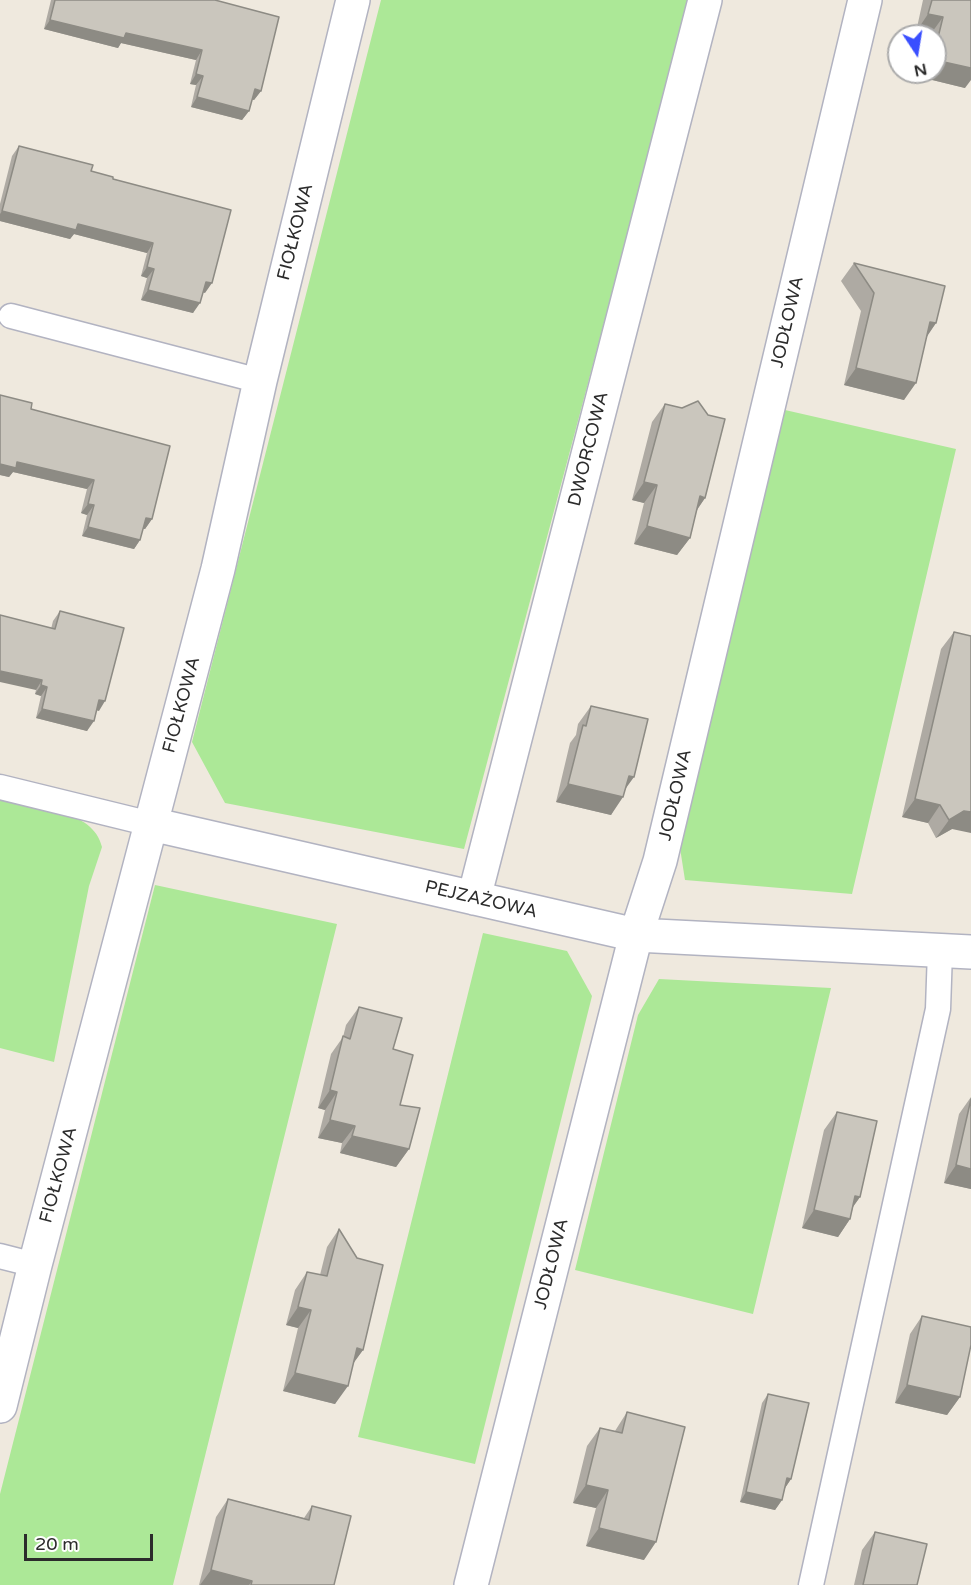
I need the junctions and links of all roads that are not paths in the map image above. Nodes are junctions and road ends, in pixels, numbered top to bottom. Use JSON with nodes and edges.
{"nodes":[{"id":1,"x":352,"y":0,"type":"edge"},
{"id":2,"x":705,"y":0,"type":"edge"},
{"id":3,"x":865,"y":0,"type":"edge"},
{"id":4,"x":11,"y":316,"type":"dead end"},
{"id":5,"x":260,"y":381,"type":"junction"},
{"id":6,"x":0,"y":787,"type":"edge"},
{"id":7,"x":151,"y":824,"type":"junction"},
{"id":8,"x":474,"y":898,"type":"junction"},
{"id":9,"x":636,"y":935,"type":"junction"},
{"id":10,"x":956,"y":952,"type":"edge"},
{"id":11,"x":0,"y":1257,"type":"edge"},
{"id":12,"x":35,"y":1265,"type":"junction"},
{"id":13,"x":0,"y":1406,"type":"edge"},
{"id":14,"x":471,"y":1585,"type":"edge"},
{"id":15,"x":811,"y":1585,"type":"edge"}],
"edges":[{"from":1,"to":5,"type":"street","name":"FIOŁKOWA"},
{"from":2,"to":8,"type":"street","name":"DWORCOWA"},
{"from":3,"to":9,"type":"street","name":"JODŁOWA"},
{"from":4,"to":5,"type":"lane"},
{"from":5,"to":7,"type":"street","name":"FIOŁKOWA"},
{"from":6,"to":7,"type":"lane","name":"PEJZAŻOWA"},
{"from":7,"to":8,"type":"street","name":"PEJZAŻOWA"},
{"from":7,"to":12,"type":"street","name":"FIOŁKOWA"},
{"from":8,"to":9,"type":"street","name":"PEJZAŻOWA"},
{"from":9,"to":10,"type":"street","name":"PEJZAŻOWA"},
{"from":9,"to":14,"type":"street","name":"JODŁOWA"},
{"from":10,"to":15,"type":"lane"},
{"from":11,"to":12,"type":"lane"},
{"from":12,"to":13,"type":"street","name":"FIOŁKOWA"}]}
